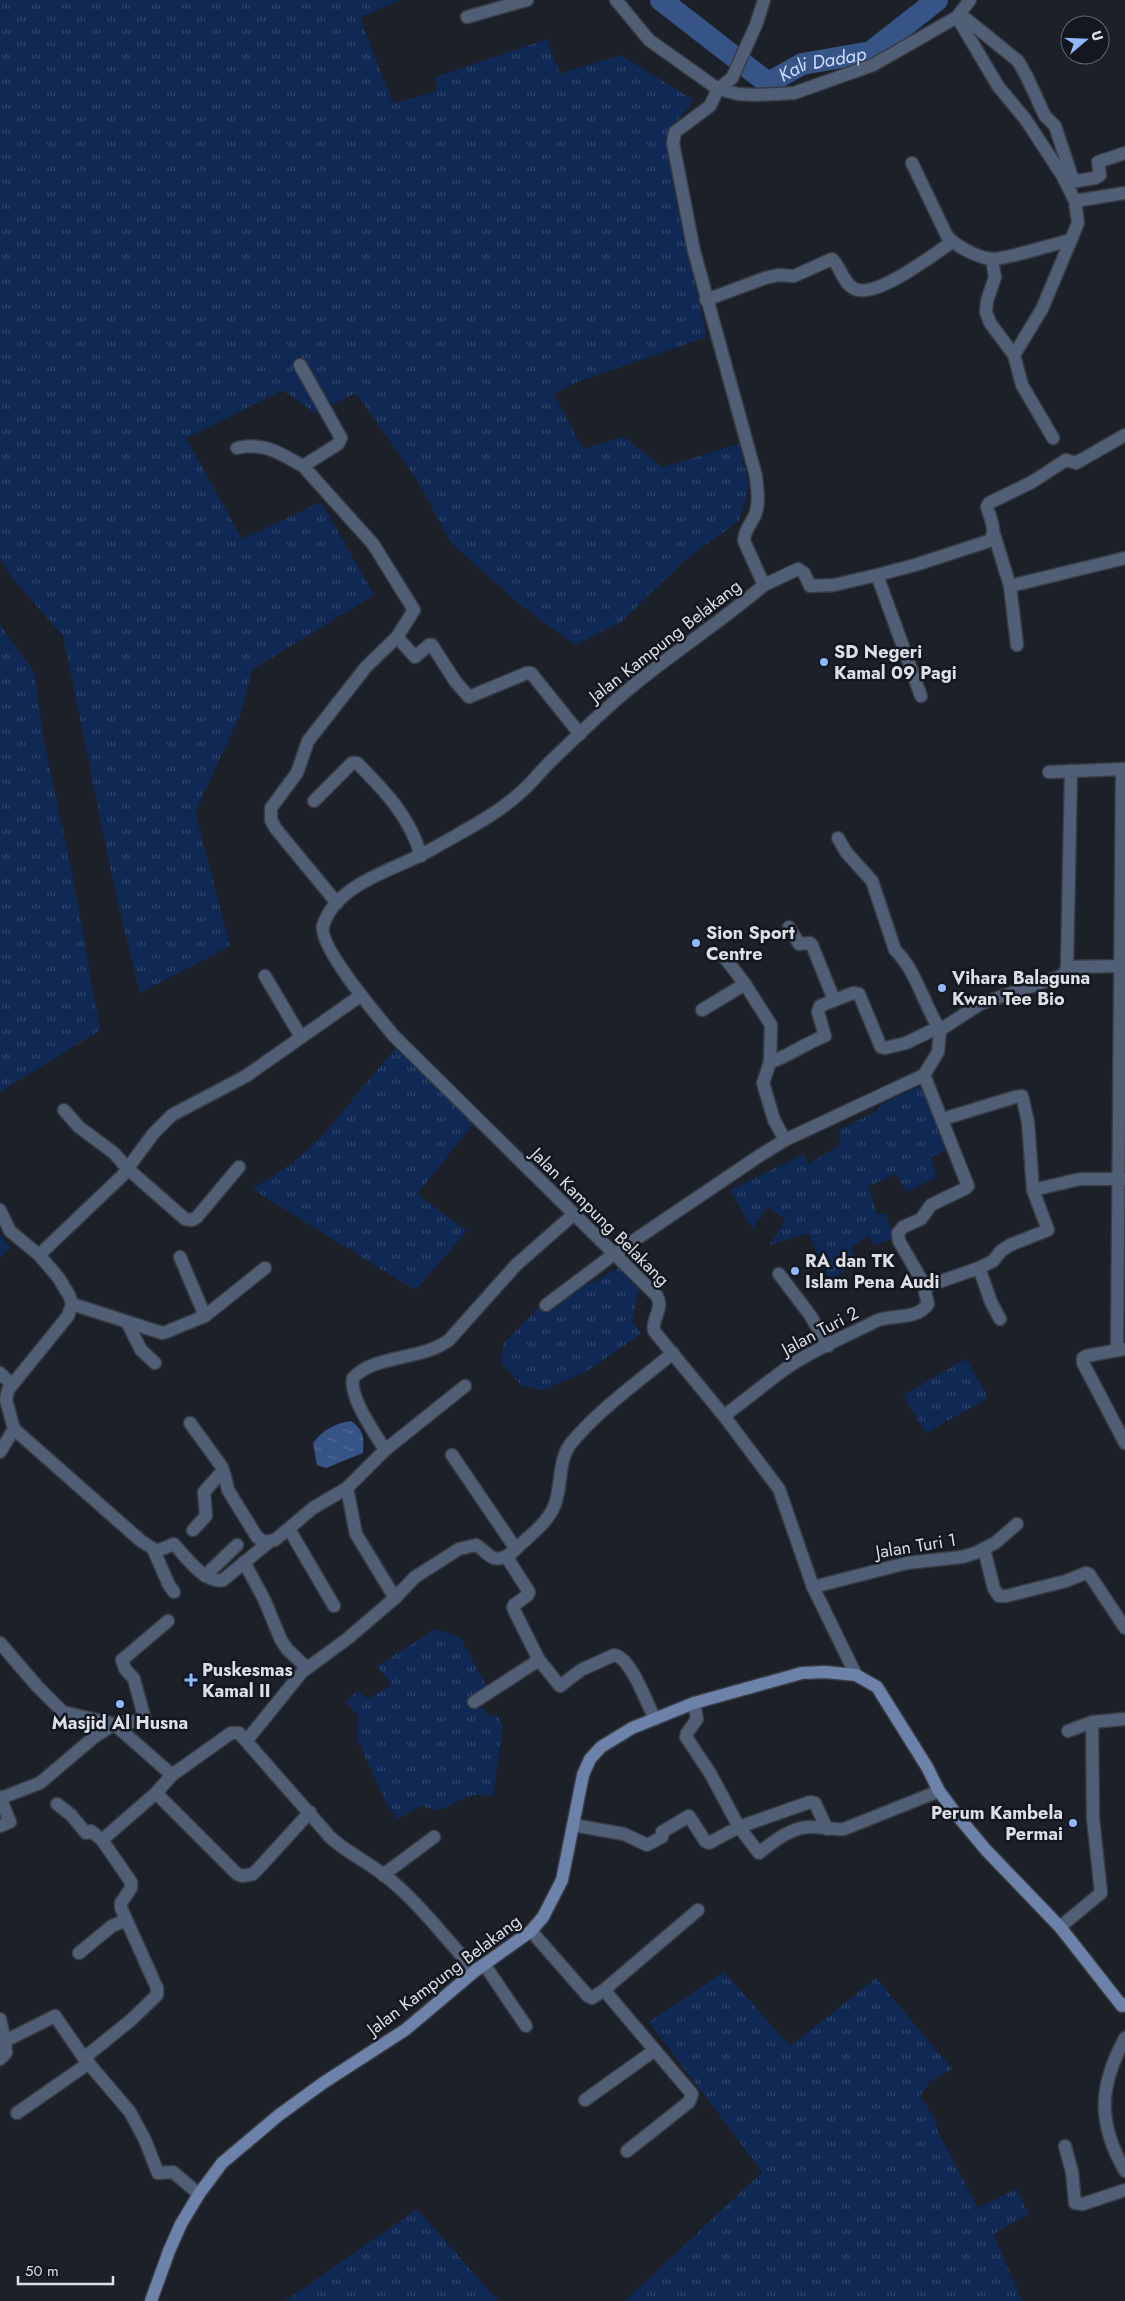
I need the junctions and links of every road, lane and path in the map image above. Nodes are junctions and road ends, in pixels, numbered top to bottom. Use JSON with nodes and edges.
{"nodes":[{"id":1,"x":528,"y":0,"type":"edge"},
{"id":2,"x":616,"y":0,"type":"edge"},
{"id":3,"x":764,"y":0,"type":"edge"},
{"id":4,"x":970,"y":0,"type":"edge"},
{"id":5,"x":958,"y":16,"type":"junction"},
{"id":6,"x":467,"y":17,"type":"dead end"},
{"id":7,"x":718,"y":88,"type":"junction"},
{"id":8,"x":1125,"y":153,"type":"edge"},
{"id":9,"x":912,"y":163,"type":"dead end"},
{"id":10,"x":1125,"y":193,"type":"edge"},
{"id":11,"x":1075,"y":201,"type":"junction"},
{"id":12,"x":1071,"y":240,"type":"junction"},
{"id":13,"x":952,"y":242,"type":"junction"},
{"id":14,"x":992,"y":259,"type":"junction"},
{"id":15,"x":706,"y":300,"type":"junction"},
{"id":16,"x":1014,"y":355,"type":"junction"},
{"id":17,"x":300,"y":365,"type":"dead end"},
{"id":18,"x":1125,"y":435,"type":"edge"},
{"id":19,"x":1053,"y":438,"type":"dead end"},
{"id":20,"x":237,"y":448,"type":"dead end"},
{"id":21,"x":303,"y":466,"type":"junction"},
{"id":22,"x":994,"y":534,"type":"junction"},
{"id":23,"x":1125,"y":558,"type":"edge"},
{"id":24,"x":877,"y":575,"type":"junction"},
{"id":25,"x":764,"y":586,"type":"junction"},
{"id":26,"x":1010,"y":586,"type":"junction"},
{"id":27,"x":398,"y":636,"type":"junction"},
{"id":28,"x":1017,"y":645,"type":"dead end"},
{"id":29,"x":921,"y":696,"type":"dead end"},
{"id":30,"x":580,"y":734,"type":"junction"},
{"id":31,"x":1124,"y":769,"type":"edge"},
{"id":32,"x":1071,"y":771,"type":"junction"},
{"id":33,"x":1050,"y":772,"type":"dead end"},
{"id":34,"x":314,"y":801,"type":"dead end"},
{"id":35,"x":1123,"y":829,"type":"edge"},
{"id":36,"x":838,"y":838,"type":"dead end"},
{"id":37,"x":421,"y":856,"type":"junction"},
{"id":38,"x":1123,"y":881,"type":"edge"},
{"id":39,"x":337,"y":903,"type":"junction"},
{"id":40,"x":788,"y":927,"type":"dead end"},
{"id":41,"x":725,"y":958,"type":"dead end"},
{"id":42,"x":1120,"y":966,"type":"junction"},
{"id":43,"x":1068,"y":967,"type":"junction"},
{"id":44,"x":264,"y":976,"type":"dead end"},
{"id":45,"x":745,"y":984,"type":"junction"},
{"id":46,"x":360,"y":996,"type":"junction"},
{"id":47,"x":834,"y":1000,"type":"junction"},
{"id":48,"x":702,"y":1010,"type":"dead end"},
{"id":49,"x":1122,"y":1013,"type":"edge"},
{"id":50,"x":939,"y":1029,"type":"junction"},
{"id":51,"x":301,"y":1037,"type":"junction"},
{"id":52,"x":770,"y":1062,"type":"junction"},
{"id":53,"x":924,"y":1075,"type":"junction"},
{"id":54,"x":64,"y":1110,"type":"dead end"},
{"id":55,"x":943,"y":1119,"type":"junction"},
{"id":56,"x":785,"y":1140,"type":"junction"},
{"id":57,"x":239,"y":1167,"type":"dead end"},
{"id":58,"x":128,"y":1169,"type":"junction"},
{"id":59,"x":1122,"y":1179,"type":"edge"},
{"id":60,"x":1034,"y":1190,"type":"junction"},
{"id":61,"x":0,"y":1210,"type":"edge"},
{"id":62,"x":574,"y":1214,"type":"junction"},
{"id":63,"x":614,"y":1254,"type":"junction"},
{"id":64,"x":39,"y":1255,"type":"junction"},
{"id":65,"x":180,"y":1257,"type":"dead end"},
{"id":66,"x":265,"y":1268,"type":"dead end"},
{"id":67,"x":979,"y":1268,"type":"junction"},
{"id":68,"x":779,"y":1274,"type":"dead end"},
{"id":69,"x":926,"y":1288,"type":"junction"},
{"id":70,"x":72,"y":1304,"type":"junction"},
{"id":71,"x":546,"y":1305,"type":"dead end"},
{"id":72,"x":205,"y":1316,"type":"junction"},
{"id":73,"x":1000,"y":1319,"type":"dead end"},
{"id":74,"x":128,"y":1324,"type":"junction"},
{"id":75,"x":828,"y":1346,"type":"junction"},
{"id":76,"x":1121,"y":1349,"type":"edge"},
{"id":77,"x":673,"y":1353,"type":"junction"},
{"id":78,"x":155,"y":1362,"type":"dead end"},
{"id":79,"x":0,"y":1373,"type":"edge"},
{"id":80,"x":12,"y":1385,"type":"junction"},
{"id":81,"x":465,"y":1386,"type":"dead end"},
{"id":82,"x":724,"y":1416,"type":"junction"},
{"id":83,"x":190,"y":1423,"type":"dead end"},
{"id":84,"x":14,"y":1429,"type":"junction"},
{"id":85,"x":1125,"y":1443,"type":"edge"},
{"id":86,"x":385,"y":1450,"type":"junction"},
{"id":87,"x":0,"y":1452,"type":"edge"},
{"id":88,"x":452,"y":1455,"type":"dead end"},
{"id":89,"x":224,"y":1474,"type":"junction"},
{"id":90,"x":348,"y":1488,"type":"junction"},
{"id":91,"x":1017,"y":1524,"type":"dead end"},
{"id":92,"x":289,"y":1529,"type":"junction"},
{"id":93,"x":193,"y":1530,"type":"dead end"},
{"id":94,"x":269,"y":1542,"type":"junction"},
{"id":95,"x":237,"y":1544,"type":"dead end"},
{"id":96,"x":984,"y":1549,"type":"junction"},
{"id":97,"x":154,"y":1551,"type":"junction"},
{"id":98,"x":511,"y":1553,"type":"junction"},
{"id":99,"x":244,"y":1562,"type":"junction"},
{"id":100,"x":205,"y":1576,"type":"junction"},
{"id":101,"x":813,"y":1587,"type":"junction"},
{"id":102,"x":174,"y":1592,"type":"dead end"},
{"id":103,"x":395,"y":1598,"type":"junction"},
{"id":104,"x":334,"y":1606,"type":"dead end"},
{"id":105,"x":168,"y":1621,"type":"dead end"},
{"id":106,"x":1125,"y":1628,"type":"edge"},
{"id":107,"x":0,"y":1643,"type":"edge"},
{"id":108,"x":539,"y":1660,"type":"junction"},
{"id":109,"x":306,"y":1668,"type":"junction"},
{"id":110,"x":856,"y":1675,"type":"junction"},
{"id":111,"x":474,"y":1702,"type":"dead end"},
{"id":112,"x":694,"y":1704,"type":"junction"},
{"id":113,"x":655,"y":1719,"type":"junction"},
{"id":114,"x":1125,"y":1719,"type":"edge"},
{"id":115,"x":1092,"y":1722,"type":"junction"},
{"id":116,"x":114,"y":1724,"type":"junction"},
{"id":117,"x":1068,"y":1731,"type":"dead end"},
{"id":118,"x":247,"y":1740,"type":"junction"},
{"id":119,"x":172,"y":1774,"type":"junction"},
{"id":120,"x":939,"y":1791,"type":"junction"},
{"id":121,"x":156,"y":1793,"type":"junction"},
{"id":122,"x":0,"y":1797,"type":"edge"},
{"id":123,"x":57,"y":1804,"type":"dead end"},
{"id":124,"x":310,"y":1812,"type":"junction"},
{"id":125,"x":573,"y":1825,"type":"junction"},
{"id":126,"x":0,"y":1826,"type":"edge"},
{"id":127,"x":739,"y":1827,"type":"junction"},
{"id":128,"x":827,"y":1829,"type":"junction"},
{"id":129,"x":434,"y":1837,"type":"dead end"},
{"id":130,"x":102,"y":1840,"type":"junction"},
{"id":131,"x":383,"y":1875,"type":"junction"},
{"id":132,"x":698,"y":1910,"type":"dead end"},
{"id":133,"x":126,"y":1920,"type":"junction"},
{"id":134,"x":1060,"y":1927,"type":"junction"},
{"id":135,"x":531,"y":1931,"type":"junction"},
{"id":136,"x":79,"y":1954,"type":"dead end"},
{"id":137,"x":479,"y":1967,"type":"junction"},
{"id":138,"x":604,"y":1990,"type":"junction"},
{"id":139,"x":1124,"y":2009,"type":"edge"},
{"id":140,"x":0,"y":2019,"type":"edge"},
{"id":141,"x":526,"y":2026,"type":"dead end"},
{"id":142,"x":1125,"y":2038,"type":"edge"},
{"id":143,"x":5,"y":2041,"type":"junction"},
{"id":144,"x":655,"y":2050,"type":"junction"},
{"id":145,"x":1121,"y":2054,"type":"edge"},
{"id":146,"x":0,"y":2059,"type":"edge"},
{"id":147,"x":86,"y":2060,"type":"junction"},
{"id":148,"x":585,"y":2100,"type":"dead end"},
{"id":149,"x":17,"y":2113,"type":"dead end"},
{"id":150,"x":1065,"y":2146,"type":"dead end"},
{"id":151,"x":627,"y":2151,"type":"dead end"},
{"id":152,"x":1125,"y":2170,"type":"edge"},
{"id":153,"x":1125,"y":2190,"type":"edge"},
{"id":154,"x":199,"y":2194,"type":"junction"},
{"id":155,"x":157,"y":2287,"type":"junction"},
{"id":156,"x":151,"y":2301,"type":"edge"},
{"id":157,"x":157,"y":2301,"type":"edge"}],
"edges":[{"from":1,"to":6,"type":"street"},
{"from":2,"to":7,"type":"street"},
{"from":3,"to":7,"type":"street","name":"Jalan Kampung Belakang"},
{"from":4,"to":5,"type":"street"},
{"from":5,"to":7,"type":"street"},
{"from":5,"to":8,"type":"street"},
{"from":5,"to":11,"type":"street"},
{"from":7,"to":15,"type":"street","name":"Jalan Kampung Belakang"},
{"from":9,"to":13,"type":"street"},
{"from":10,"to":11,"type":"street"},
{"from":11,"to":12,"type":"street"},
{"from":12,"to":14,"type":"street"},
{"from":12,"to":16,"type":"street"},
{"from":13,"to":14,"type":"street"},
{"from":13,"to":15,"type":"street"},
{"from":14,"to":16,"type":"street"},
{"from":15,"to":25,"type":"street","name":"Jalan Kampung Belakang"},
{"from":16,"to":19,"type":"street"},
{"from":17,"to":21,"type":"street"},
{"from":18,"to":22,"type":"street"},
{"from":20,"to":21,"type":"street"},
{"from":21,"to":27,"type":"street"},
{"from":22,"to":24,"type":"street"},
{"from":22,"to":26,"type":"street"},
{"from":23,"to":26,"type":"street"},
{"from":24,"to":25,"type":"street"},
{"from":24,"to":29,"type":"street"},
{"from":25,"to":30,"type":"street","name":"Jalan Kampung Belakang"},
{"from":26,"to":28,"type":"street"},
{"from":27,"to":30,"type":"street"},
{"from":27,"to":39,"type":"street"},
{"from":30,"to":37,"type":"street","name":"Jalan Kampung Belakang"},
{"from":31,"to":32,"type":"street"},
{"from":31,"to":35,"type":"street"},
{"from":32,"to":33,"type":"street"},
{"from":32,"to":43,"type":"street"},
{"from":34,"to":37,"type":"street"},
{"from":35,"to":38,"type":"street"},
{"from":36,"to":50,"type":"street"},
{"from":37,"to":39,"type":"street","name":"Jalan Kampung Belakang"},
{"from":38,"to":42,"type":"street"},
{"from":39,"to":46,"type":"street","name":"Jalan Kampung Belakang"},
{"from":40,"to":47,"type":"street"},
{"from":41,"to":45,"type":"street"},
{"from":42,"to":43,"type":"street"},
{"from":42,"to":49,"type":"street"},
{"from":43,"to":50,"type":"street"},
{"from":44,"to":51,"type":"street"},
{"from":45,"to":48,"type":"street"},
{"from":45,"to":52,"type":"street"},
{"from":46,"to":51,"type":"street"},
{"from":46,"to":62,"type":"street","name":"Jalan Kampung Belakang"},
{"from":47,"to":50,"type":"street"},
{"from":47,"to":52,"type":"street"},
{"from":49,"to":59,"type":"street"},
{"from":50,"to":53,"type":"street"},
{"from":51,"to":58,"type":"street"},
{"from":52,"to":56,"type":"street"},
{"from":53,"to":55,"type":"street"},
{"from":53,"to":56,"type":"street"},
{"from":54,"to":58,"type":"street"},
{"from":55,"to":60,"type":"street"},
{"from":55,"to":69,"type":"street"},
{"from":56,"to":63,"type":"street"},
{"from":57,"to":58,"type":"street"},
{"from":58,"to":64,"type":"street"},
{"from":59,"to":60,"type":"street"},
{"from":59,"to":76,"type":"street"},
{"from":60,"to":67,"type":"street"},
{"from":61,"to":64,"type":"street"},
{"from":62,"to":63,"type":"street","name":"Jalan Kampung Belakang"},
{"from":62,"to":86,"type":"street"},
{"from":63,"to":71,"type":"street"},
{"from":63,"to":77,"type":"street","name":"Jalan Kampung Belakang"},
{"from":64,"to":70,"type":"street"},
{"from":65,"to":72,"type":"street"},
{"from":66,"to":72,"type":"street"},
{"from":67,"to":69,"type":"street"},
{"from":67,"to":73,"type":"street"},
{"from":68,"to":75,"type":"street"},
{"from":69,"to":75,"type":"street","name":"Jalan Turi 2"},
{"from":70,"to":74,"type":"street"},
{"from":70,"to":80,"type":"street"},
{"from":72,"to":74,"type":"street"},
{"from":74,"to":78,"type":"street"},
{"from":75,"to":82,"type":"street","name":"Jalan Turi 2"},
{"from":76,"to":85,"type":"street"},
{"from":77,"to":82,"type":"street","name":"Jalan Kampung Belakang"},
{"from":77,"to":98,"type":"street"},
{"from":79,"to":80,"type":"street"},
{"from":80,"to":84,"type":"street"},
{"from":81,"to":86,"type":"street"},
{"from":82,"to":101,"type":"street","name":"Jalan Kampung Belakang"},
{"from":83,"to":89,"type":"street"},
{"from":84,"to":87,"type":"street"},
{"from":84,"to":97,"type":"street"},
{"from":86,"to":90,"type":"street"},
{"from":88,"to":98,"type":"street"},
{"from":89,"to":93,"type":"street"},
{"from":89,"to":94,"type":"street"},
{"from":90,"to":92,"type":"street"},
{"from":90,"to":103,"type":"street"},
{"from":91,"to":96,"type":"street","name":"Jalan Turi 1"},
{"from":92,"to":94,"type":"street"},
{"from":92,"to":104,"type":"street"},
{"from":94,"to":99,"type":"street"},
{"from":95,"to":100,"type":"street"},
{"from":96,"to":101,"type":"street","name":"Jalan Turi 1"},
{"from":96,"to":106,"type":"street"},
{"from":97,"to":100,"type":"street"},
{"from":97,"to":102,"type":"street"},
{"from":98,"to":103,"type":"street"},
{"from":98,"to":108,"type":"street"},
{"from":99,"to":100,"type":"street"},
{"from":99,"to":109,"type":"street"},
{"from":101,"to":110,"type":"street","name":"Jalan Kampung Belakang"},
{"from":103,"to":109,"type":"street"},
{"from":105,"to":116,"type":"street"},
{"from":107,"to":116,"type":"street"},
{"from":108,"to":111,"type":"street"},
{"from":108,"to":113,"type":"street"},
{"from":109,"to":118,"type":"street"},
{"from":110,"to":112,"type":"street","name":"Jalan Kampung Belakang"},
{"from":110,"to":120,"type":"street","name":"Jalan Kampung Belakang"},
{"from":112,"to":113,"type":"street","name":"Jalan Kampung Belakang"},
{"from":112,"to":127,"type":"street"},
{"from":113,"to":125,"type":"street","name":"Jalan Kampung Belakang"},
{"from":114,"to":115,"type":"street"},
{"from":115,"to":117,"type":"street"},
{"from":115,"to":134,"type":"street"},
{"from":116,"to":119,"type":"street"},
{"from":116,"to":122,"type":"street"},
{"from":118,"to":119,"type":"street"},
{"from":118,"to":124,"type":"street"},
{"from":119,"to":121,"type":"street"},
{"from":120,"to":128,"type":"street"},
{"from":120,"to":134,"type":"street","name":"Jalan Kampung Belakang"},
{"from":121,"to":124,"type":"street"},
{"from":121,"to":130,"type":"street"},
{"from":122,"to":126,"type":"street"},
{"from":123,"to":130,"type":"street"},
{"from":124,"to":131,"type":"street"},
{"from":125,"to":127,"type":"street"},
{"from":125,"to":135,"type":"street","name":"Jalan Kampung Belakang"},
{"from":127,"to":128,"type":"street"},
{"from":127,"to":128,"type":"street"},
{"from":129,"to":131,"type":"street"},
{"from":130,"to":133,"type":"street"},
{"from":131,"to":137,"type":"street"},
{"from":132,"to":138,"type":"street"},
{"from":133,"to":136,"type":"street"},
{"from":133,"to":147,"type":"street"},
{"from":134,"to":139,"type":"street","name":"Jalan Kampung Belakang"},
{"from":135,"to":137,"type":"street","name":"Jalan Kampung Belakang"},
{"from":135,"to":138,"type":"street"},
{"from":137,"to":141,"type":"street"},
{"from":137,"to":154,"type":"street","name":"Jalan Kampung Belakang"},
{"from":138,"to":144,"type":"street"},
{"from":140,"to":143,"type":"street"},
{"from":142,"to":145,"type":"street"},
{"from":143,"to":146,"type":"street"},
{"from":143,"to":147,"type":"street"},
{"from":144,"to":148,"type":"street"},
{"from":144,"to":151,"type":"street"},
{"from":145,"to":152,"type":"street"},
{"from":147,"to":149,"type":"street"},
{"from":147,"to":154,"type":"street"},
{"from":150,"to":153,"type":"street"},
{"from":154,"to":155,"type":"street","name":"Jalan Kampung Belakang"},
{"from":155,"to":156,"type":"street","name":"Jalan Kampung Belakang"},
{"from":155,"to":157,"type":"street"}]}
